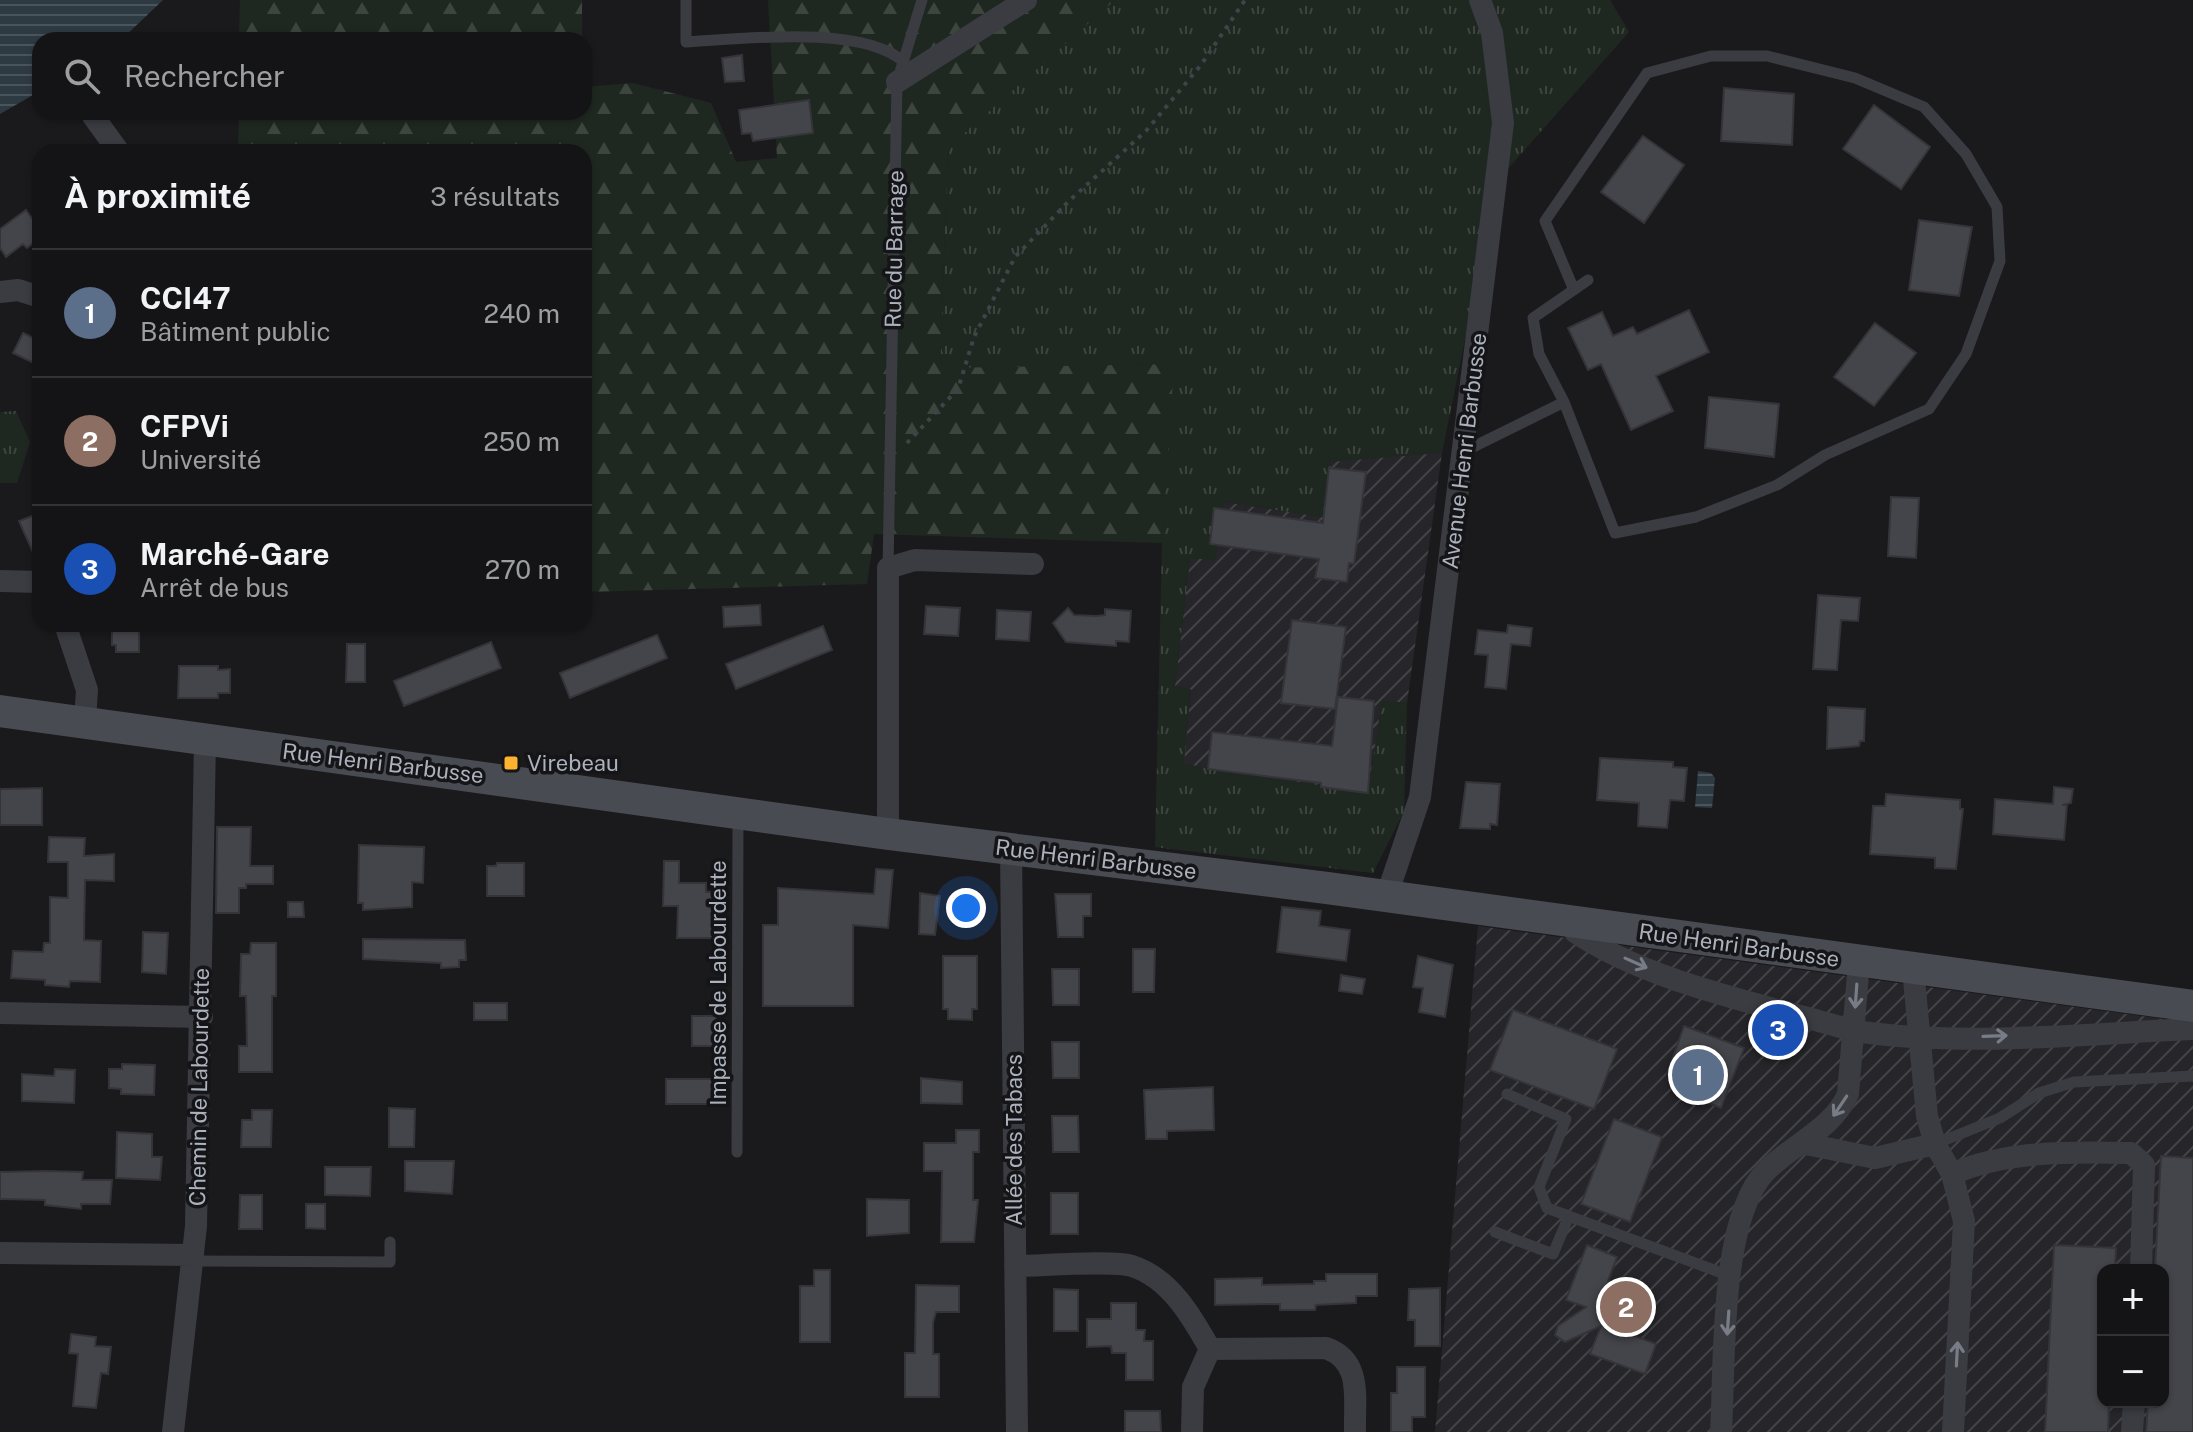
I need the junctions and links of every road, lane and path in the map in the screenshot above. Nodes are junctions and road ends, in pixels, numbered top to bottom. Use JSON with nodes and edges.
{"nodes":[{"id":1,"x":686,"y":0,"type":"edge"},
{"id":2,"x":922,"y":0,"type":"edge"},
{"id":3,"x":1026,"y":0,"type":"edge"},
{"id":4,"x":1245,"y":0,"type":"edge"},
{"id":5,"x":1480,"y":0,"type":"edge"},
{"id":6,"x":900,"y":72,"type":"junction"},
{"id":7,"x":96,"y":120,"type":"edge"},
{"id":8,"x":114,"y":144,"type":"edge"},
{"id":9,"x":1588,"y":280,"type":"dead end"},
{"id":10,"x":1574,"y":290,"type":"junction"},
{"id":11,"x":0,"y":292,"type":"edge"},
{"id":12,"x":32,"y":294,"type":"edge"},
{"id":13,"x":1564,"y":402,"type":"junction"},
{"id":14,"x":890,"y":448,"type":"junction"},
{"id":15,"x":1465,"y":451,"type":"junction"},
{"id":16,"x":1033,"y":564,"type":"dead end"},
{"id":17,"x":888,"y":568,"type":"junction"},
{"id":18,"x":0,"y":581,"type":"edge"},
{"id":19,"x":32,"y":582,"type":"edge"},
{"id":20,"x":68,"y":632,"type":"edge"},
{"id":21,"x":0,"y":711,"type":"edge"},
{"id":22,"x":85,"y":721,"type":"junction"},
{"id":23,"x":205,"y":741,"type":"junction"},
{"id":24,"x":738,"y":813,"type":"junction"},
{"id":25,"x":888,"y":834,"type":"junction"},
{"id":26,"x":1011,"y":848,"type":"junction"},
{"id":27,"x":1386,"y":898,"type":"junction"},
{"id":28,"x":1575,"y":923,"type":"junction"},
{"id":29,"x":1859,"y":962,"type":"junction"},
{"id":30,"x":1913,"y":969,"type":"junction"},
{"id":31,"x":2193,"y":1006,"type":"edge"},
{"id":32,"x":0,"y":1013,"type":"edge"},
{"id":33,"x":202,"y":1017,"type":"junction"},
{"id":34,"x":2193,"y":1029,"type":"edge"},
{"id":35,"x":1854,"y":1031,"type":"junction"},
{"id":36,"x":1917,"y":1037,"type":"junction"},
{"id":37,"x":2193,"y":1076,"type":"edge"},
{"id":38,"x":1507,"y":1094,"type":"dead end"},
{"id":39,"x":1801,"y":1143,"type":"junction"},
{"id":40,"x":1935,"y":1144,"type":"junction"},
{"id":41,"x":737,"y":1152,"type":"dead end"},
{"id":42,"x":1952,"y":1174,"type":"junction"},
{"id":43,"x":1569,"y":1216,"type":"junction"},
{"id":44,"x":1495,"y":1232,"type":"dead end"},
{"id":45,"x":390,"y":1242,"type":"dead end"},
{"id":46,"x":0,"y":1253,"type":"edge"},
{"id":47,"x":193,"y":1258,"type":"junction"},
{"id":48,"x":2141,"y":1264,"type":"edge"},
{"id":49,"x":1015,"y":1266,"type":"junction"},
{"id":50,"x":1731,"y":1277,"type":"junction"},
{"id":51,"x":1210,"y":1349,"type":"junction"},
{"id":52,"x":2134,"y":1408,"type":"edge"},
{"id":53,"x":173,"y":1432,"type":"edge"},
{"id":54,"x":1017,"y":1432,"type":"edge"},
{"id":55,"x":1192,"y":1432,"type":"edge"},
{"id":56,"x":1355,"y":1432,"type":"edge"},
{"id":57,"x":1721,"y":1432,"type":"edge"},
{"id":58,"x":1953,"y":1432,"type":"edge"},
{"id":59,"x":2132,"y":1432,"type":"edge"}],
"edges":[{"from":1,"to":6,"type":"lane"},
{"from":2,"to":6,"type":"lane","name":"Rue du Barrage"},
{"from":3,"to":6,"type":"street"},
{"from":4,"to":14,"type":"path"},
{"from":5,"to":15,"type":"street","name":"Avenue Henri Barbusse"},
{"from":6,"to":14,"type":"lane","name":"Rue du Barrage"},
{"from":7,"to":8,"type":"street"},
{"from":9,"to":10,"type":"lane"},
{"from":10,"to":13,"type":"lane"},
{"from":10,"to":13,"type":"lane"},
{"from":11,"to":12,"type":"street"},
{"from":13,"to":15,"type":"lane"},
{"from":14,"to":17,"type":"lane","name":"Rue du Barrage"},
{"from":15,"to":27,"type":"street","name":"Avenue Henri Barbusse"},
{"from":16,"to":17,"type":"street"},
{"from":17,"to":25,"type":"street","name":"Rue du Barrage"},
{"from":18,"to":19,"type":"street"},
{"from":20,"to":22,"type":"street"},
{"from":21,"to":22,"type":"main road","name":"Rue Henri Barbusse"},
{"from":22,"to":23,"type":"main road","name":"Rue Henri Barbusse"},
{"from":23,"to":24,"type":"main road","name":"Rue Henri Barbusse"},
{"from":23,"to":33,"type":"street","name":"Chemin de Labourdette"},
{"from":24,"to":25,"type":"main road","name":"Rue Henri Barbusse"},
{"from":24,"to":41,"type":"lane","name":"Impasse de Labourdette"},
{"from":25,"to":26,"type":"main road","name":"Rue Henri Barbusse"},
{"from":26,"to":27,"type":"main road","name":"Rue Henri Barbusse"},
{"from":26,"to":49,"type":"street","name":"Allée des Tabacs"},
{"from":27,"to":28,"type":"main road","name":"Rue Henri Barbusse"},
{"from":28,"to":29,"type":"main road","name":"Rue Henri Barbusse"},
{"from":28,"to":35,"type":"street","one_way":true},
{"from":29,"to":30,"type":"main road","name":"Rue Henri Barbusse"},
{"from":29,"to":35,"type":"street","one_way":true},
{"from":30,"to":31,"type":"main road","name":"Rue Henri Barbusse"},
{"from":30,"to":36,"type":"street"},
{"from":32,"to":33,"type":"street"},
{"from":33,"to":47,"type":"street","name":"Chemin de Labourdette"},
{"from":36,"to":34,"type":"street","one_way":true},
{"from":35,"to":36,"type":"street"},
{"from":35,"to":39,"type":"street","one_way":true},
{"from":36,"to":40,"type":"street"},
{"from":37,"to":40,"type":"lane"},
{"from":38,"to":43,"type":"lane"},
{"from":39,"to":40,"type":"street"},
{"from":39,"to":50,"type":"street"},
{"from":40,"to":42,"type":"street"},
{"from":42,"to":48,"type":"street"},
{"from":58,"to":42,"type":"street","one_way":true},
{"from":43,"to":44,"type":"lane"},
{"from":43,"to":50,"type":"lane"},
{"from":45,"to":47,"type":"lane"},
{"from":46,"to":47,"type":"street"},
{"from":47,"to":53,"type":"street","name":"Chemin de Labourdette"},
{"from":49,"to":51,"type":"street"},
{"from":49,"to":54,"type":"street","name":"Allée des Tabacs"},
{"from":50,"to":57,"type":"street","one_way":true},
{"from":51,"to":55,"type":"street"},
{"from":51,"to":56,"type":"street"},
{"from":52,"to":59,"type":"street"}]}
